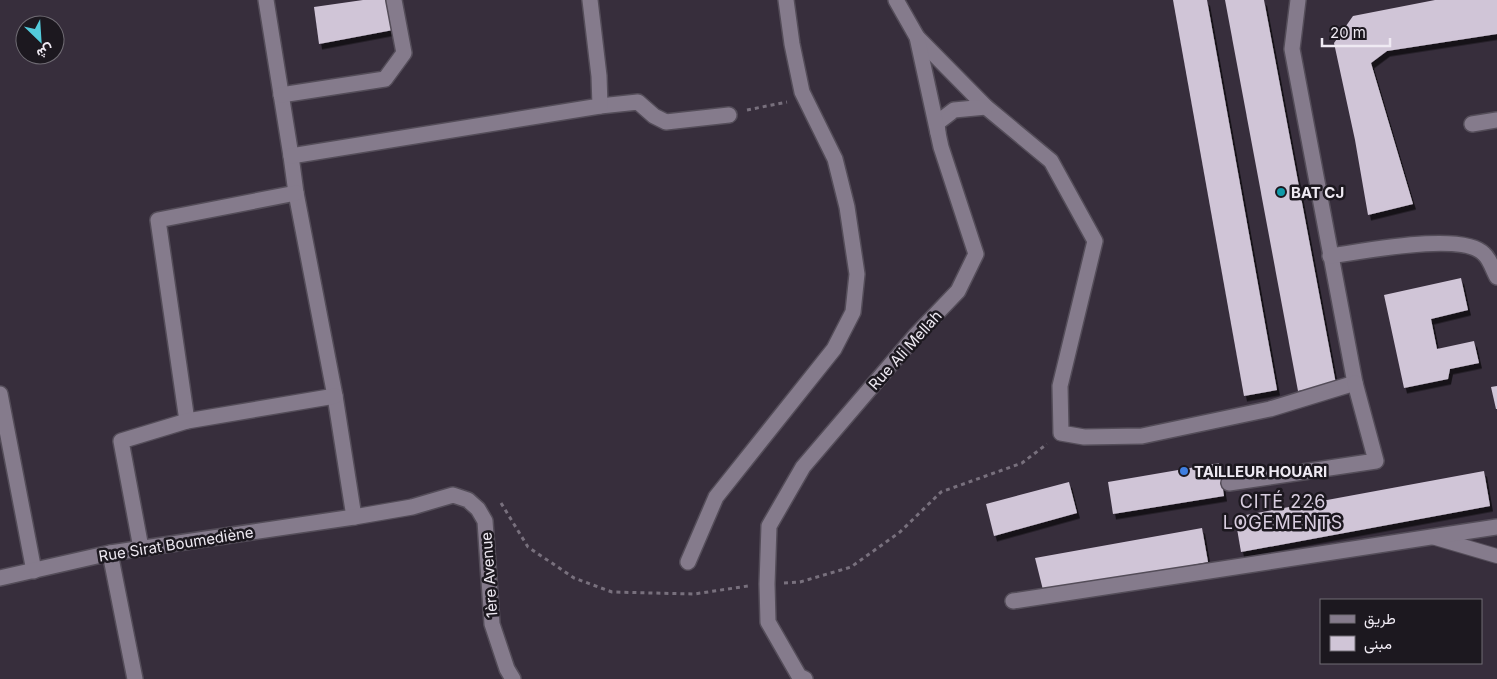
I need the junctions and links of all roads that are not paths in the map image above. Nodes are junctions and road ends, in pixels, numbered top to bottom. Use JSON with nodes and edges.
{"nodes":[{"id":1,"x":266,"y":0,"type":"edge"},
{"id":2,"x":394,"y":0,"type":"edge"},
{"id":3,"x":590,"y":0,"type":"edge"},
{"id":4,"x":786,"y":0,"type":"edge"},
{"id":5,"x":896,"y":0,"type":"edge"},
{"id":6,"x":1298,"y":0,"type":"edge"},
{"id":7,"x":917,"y":37,"type":"junction"},
{"id":8,"x":281,"y":95,"type":"junction"},
{"id":9,"x":600,"y":106,"type":"junction"},
{"id":10,"x":986,"y":107,"type":"junction"},
{"id":11,"x":729,"y":115,"type":"road end"},
{"id":12,"x":1497,"y":120,"type":"edge"},
{"id":13,"x":1472,"y":124,"type":"dead end"},
{"id":14,"x":941,"y":147,"type":"junction"},
{"id":15,"x":292,"y":156,"type":"junction"},
{"id":16,"x":296,"y":193,"type":"junction"},
{"id":17,"x":1330,"y":256,"type":"junction"},
{"id":18,"x":1497,"y":277,"type":"edge"},
{"id":19,"x":1355,"y":383,"type":"junction"},
{"id":20,"x":0,"y":394,"type":"edge"},
{"id":21,"x":335,"y":396,"type":"junction"},
{"id":22,"x":187,"y":421,"type":"junction"},
{"id":23,"x":1229,"y":483,"type":"dead end"},
{"id":24,"x":354,"y":518,"type":"junction"},
{"id":25,"x":1497,"y":527,"type":"edge"},
{"id":26,"x":1432,"y":537,"type":"junction"},
{"id":27,"x":141,"y":548,"type":"junction"},
{"id":28,"x":110,"y":553,"type":"junction"},
{"id":29,"x":1497,"y":556,"type":"edge"},
{"id":30,"x":688,"y":562,"type":"dead end"},
{"id":31,"x":34,"y":571,"type":"junction"},
{"id":32,"x":0,"y":578,"type":"edge"},
{"id":33,"x":1013,"y":601,"type":"dead end"},
{"id":34,"x":135,"y":679,"type":"edge"},
{"id":35,"x":513,"y":679,"type":"edge"},
{"id":36,"x":805,"y":679,"type":"edge"}],
"edges":[{"from":1,"to":8,"type":"street"},
{"from":2,"to":8,"type":"street"},
{"from":3,"to":9,"type":"street"},
{"from":4,"to":30,"type":"street"},
{"from":5,"to":7,"type":"street","name":"Rue Ali Mellah"},
{"from":6,"to":17,"type":"street"},
{"from":7,"to":10,"type":"street"},
{"from":7,"to":14,"type":"street","name":"Rue Ali Mellah"},
{"from":8,"to":15,"type":"street"},
{"from":9,"to":11,"type":"street"},
{"from":9,"to":15,"type":"street"},
{"from":10,"to":14,"type":"street"},
{"from":10,"to":19,"type":"street"},
{"from":12,"to":13,"type":"street"},
{"from":14,"to":36,"type":"street","name":"Rue Ali Mellah"},
{"from":15,"to":16,"type":"street"},
{"from":16,"to":21,"type":"street"},
{"from":16,"to":22,"type":"street"},
{"from":17,"to":18,"type":"street"},
{"from":17,"to":19,"type":"street"},
{"from":19,"to":23,"type":"street"},
{"from":20,"to":31,"type":"street"},
{"from":21,"to":22,"type":"street"},
{"from":21,"to":24,"type":"street"},
{"from":22,"to":27,"type":"street"},
{"from":24,"to":27,"type":"street","name":"Rue Sirat Boumediène"},
{"from":24,"to":35,"type":"street","name":"1ère Avenue"},
{"from":25,"to":26,"type":"street"},
{"from":26,"to":29,"type":"lane"},
{"from":26,"to":33,"type":"street"},
{"from":27,"to":28,"type":"street","name":"Rue Sirat Boumediène"},
{"from":28,"to":31,"type":"street","name":"Rue Sirat Boumediène"},
{"from":28,"to":34,"type":"street"},
{"from":31,"to":32,"type":"street","name":"Rue Sirat Boumediène"}]}
